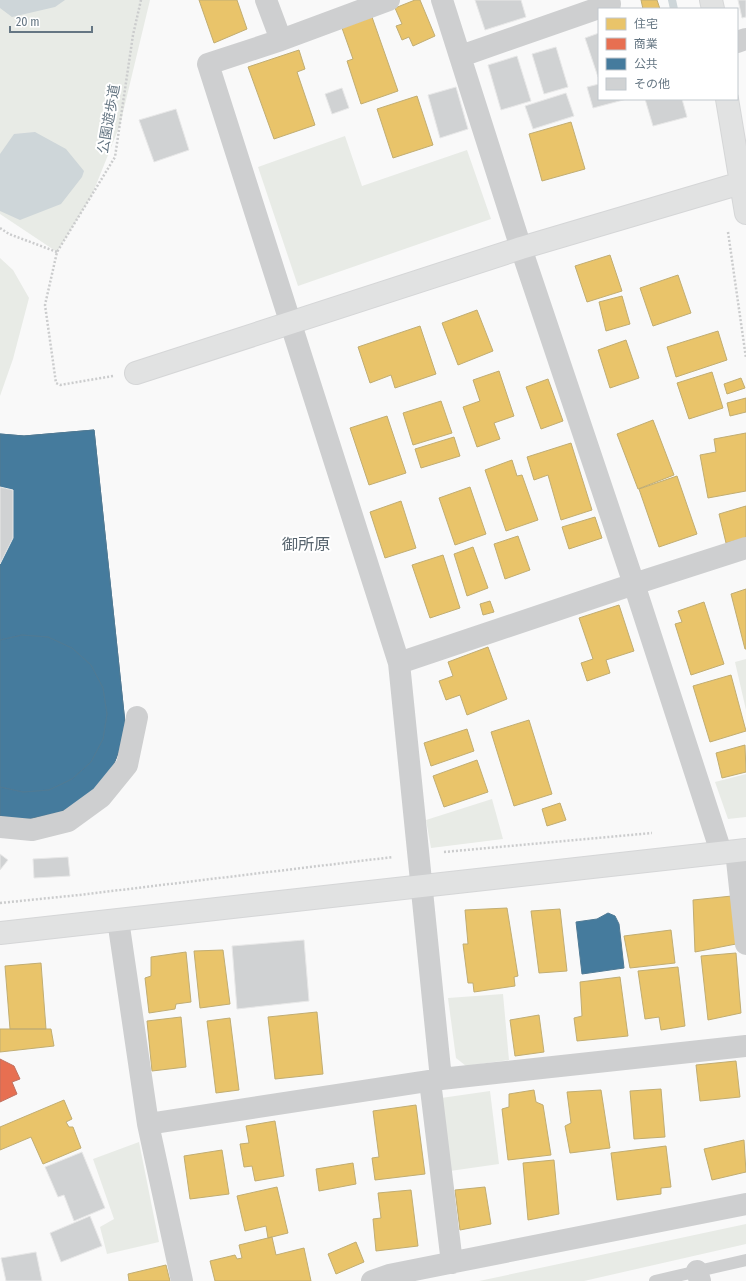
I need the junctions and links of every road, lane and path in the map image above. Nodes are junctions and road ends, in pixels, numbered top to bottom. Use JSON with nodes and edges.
{"nodes":[{"id":1,"x":141,"y":0,"type":"edge"},
{"id":2,"x":266,"y":0,"type":"edge"},
{"id":3,"x":389,"y":0,"type":"edge"},
{"id":4,"x":442,"y":0,"type":"edge"},
{"id":5,"x":609,"y":0,"type":"edge"},
{"id":6,"x":598,"y":8,"type":"edge"},
{"id":7,"x":599,"y":8,"type":"edge"},
{"id":8,"x":281,"y":40,"type":"junction"},
{"id":9,"x":461,"y":56,"type":"junction"},
{"id":10,"x":727,"y":100,"type":"edge"},
{"id":11,"x":741,"y":183,"type":"junction"},
{"id":12,"x":746,"y":213,"type":"edge"},
{"id":13,"x":0,"y":228,"type":"edge"},
{"id":14,"x":728,"y":235,"type":"dead end"},
{"id":15,"x":521,"y":248,"type":"junction"},
{"id":16,"x":57,"y":252,"type":"junction"},
{"id":17,"x":290,"y":323,"type":"junction"},
{"id":18,"x":746,"y":358,"type":"edge"},
{"id":19,"x":136,"y":373,"type":"joint"},
{"id":20,"x":746,"y":548,"type":"edge"},
{"id":21,"x":634,"y":584,"type":"junction"},
{"id":22,"x":399,"y":662,"type":"junction"},
{"id":23,"x":137,"y":717,"type":"dead end"},
{"id":24,"x":0,"y":827,"type":"edge"},
{"id":25,"x":656,"y":833,"type":"dead end"},
{"id":26,"x":734,"y":851,"type":"edge"},
{"id":27,"x":442,"y":852,"type":"dead end"},
{"id":28,"x":395,"y":857,"type":"dead end"},
{"id":29,"x":422,"y":885,"type":"junction"},
{"id":30,"x":0,"y":903,"type":"edge"},
{"id":31,"x":118,"y":920,"type":"junction"},
{"id":32,"x":0,"y":933,"type":"edge"},
{"id":33,"x":746,"y":944,"type":"edge"},
{"id":34,"x":746,"y":1046,"type":"edge"},
{"id":35,"x":435,"y":1080,"type":"junction"},
{"id":36,"x":148,"y":1124,"type":"junction"},
{"id":37,"x":746,"y":1204,"type":"edge"},
{"id":38,"x":746,"y":1260,"type":"edge"},
{"id":39,"x":452,"y":1263,"type":"junction"},
{"id":40,"x":698,"y":1276,"type":"edge"},
{"id":41,"x":182,"y":1281,"type":"edge"},
{"id":42,"x":372,"y":1281,"type":"edge"},
{"id":43,"x":655,"y":1281,"type":"edge"}],
"edges":[{"from":1,"to":16,"type":"path","name":"公園遊歩道"},
{"from":2,"to":8,"type":"street"},
{"from":3,"to":8,"type":"street"},
{"from":4,"to":9,"type":"street"},
{"from":5,"to":7,"type":"street"},
{"from":6,"to":9,"type":"street"},
{"from":8,"to":17,"type":"street"},
{"from":9,"to":15,"type":"street"},
{"from":10,"to":11,"type":"street"},
{"from":11,"to":12,"type":"street"},
{"from":11,"to":15,"type":"street"},
{"from":13,"to":16,"type":"path"},
{"from":14,"to":18,"type":"path"},
{"from":15,"to":17,"type":"street"},
{"from":15,"to":21,"type":"street"},
{"from":16,"to":19,"type":"path","name":"公園遊歩道"},
{"from":17,"to":19,"type":"street"},
{"from":17,"to":22,"type":"street"},
{"from":20,"to":21,"type":"street"},
{"from":21,"to":22,"type":"street"},
{"from":21,"to":26,"type":"street"},
{"from":22,"to":29,"type":"street"},
{"from":23,"to":24,"type":"street"},
{"from":25,"to":27,"type":"path"},
{"from":26,"to":29,"type":"street"},
{"from":26,"to":33,"type":"street"},
{"from":28,"to":30,"type":"path"},
{"from":29,"to":31,"type":"street"},
{"from":29,"to":35,"type":"street"},
{"from":31,"to":32,"type":"street"},
{"from":31,"to":36,"type":"street"},
{"from":34,"to":35,"type":"street"},
{"from":35,"to":36,"type":"street"},
{"from":35,"to":39,"type":"street"},
{"from":36,"to":41,"type":"street"},
{"from":37,"to":39,"type":"street"},
{"from":38,"to":40,"type":"lane"},
{"from":39,"to":42,"type":"street"},
{"from":40,"to":43,"type":"lane"}]}
